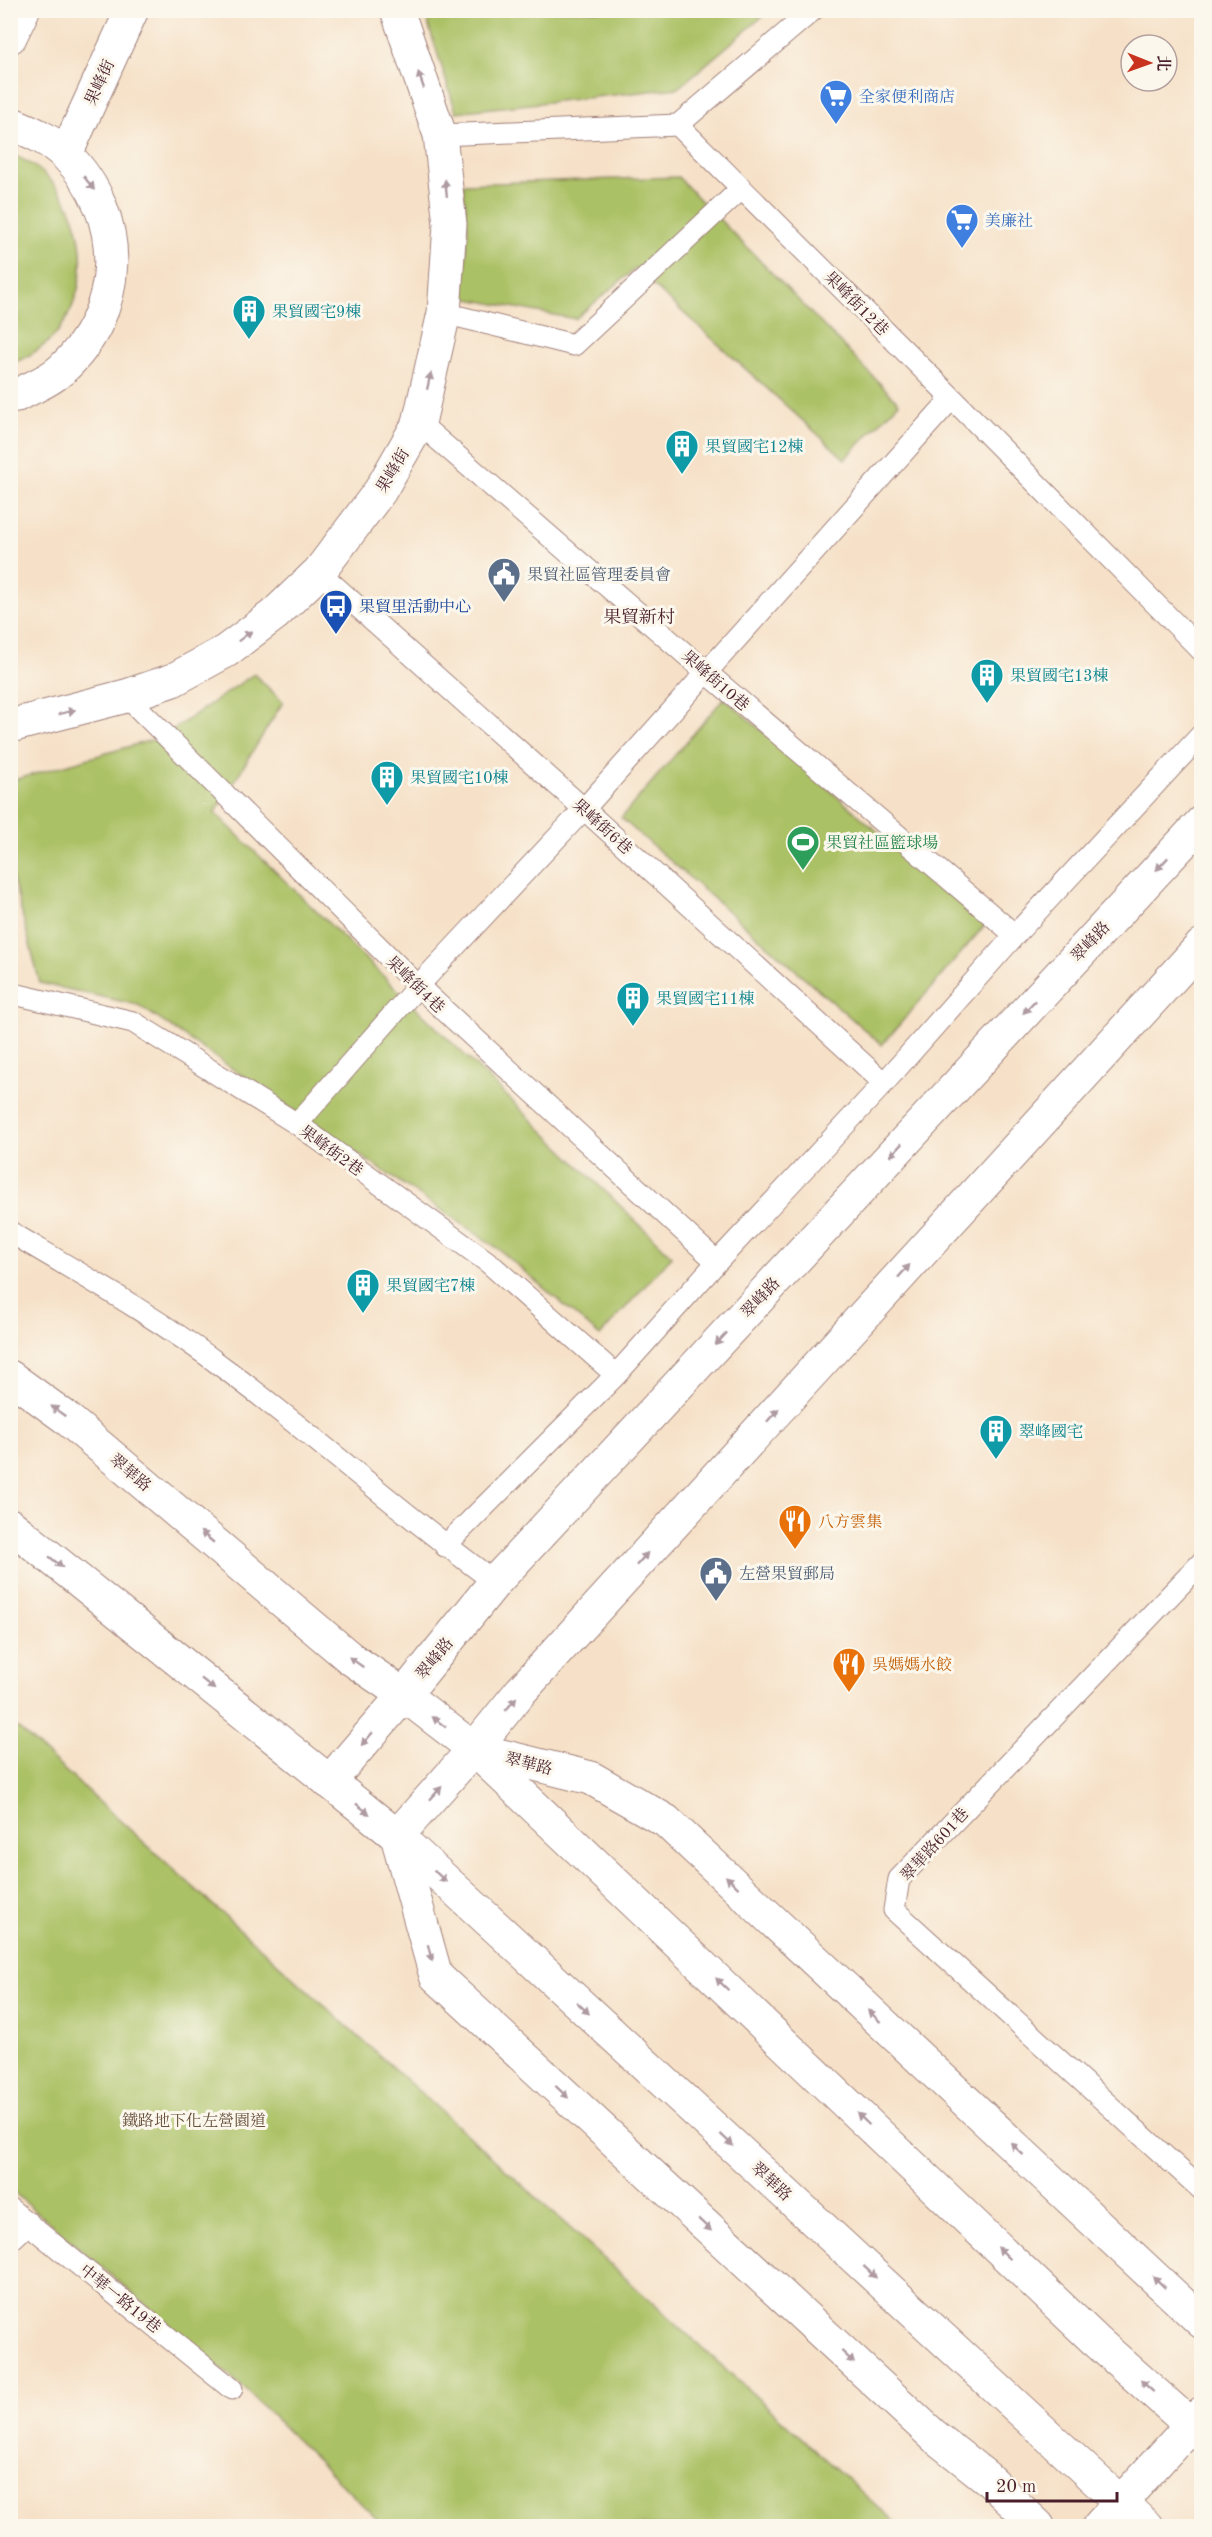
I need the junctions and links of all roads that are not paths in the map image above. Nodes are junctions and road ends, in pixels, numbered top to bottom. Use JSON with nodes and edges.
{"nodes":[{"id":1,"x":22,"y":10,"type":"edge"},
{"id":2,"x":132,"y":10,"type":"edge"},
{"id":3,"x":397,"y":10,"type":"edge"},
{"id":4,"x":813,"y":10,"type":"edge"},
{"id":5,"x":10,"y":37,"type":"edge"},
{"id":6,"x":10,"y":123,"type":"edge"},
{"id":7,"x":678,"y":125,"type":"junction"},
{"id":8,"x":440,"y":135,"type":"junction"},
{"id":9,"x":66,"y":154,"type":"junction"},
{"id":10,"x":741,"y":189,"type":"junction"},
{"id":11,"x":444,"y":313,"type":"junction"},
{"id":12,"x":10,"y":396,"type":"edge"},
{"id":13,"x":952,"y":398,"type":"junction"},
{"id":14,"x":419,"y":423,"type":"junction"},
{"id":15,"x":319,"y":572,"type":"junction"},
{"id":16,"x":1202,"y":651,"type":"edge"},
{"id":17,"x":706,"y":672,"type":"junction"},
{"id":18,"x":126,"y":696,"type":"junction"},
{"id":19,"x":10,"y":726,"type":"edge"},
{"id":20,"x":1202,"y":734,"type":"edge"},
{"id":21,"x":584,"y":809,"type":"junction"},
{"id":22,"x":1202,"y":822,"type":"edge"},
{"id":23,"x":1015,"y":935,"type":"junction"},
{"id":24,"x":1202,"y":945,"type":"edge"},
{"id":25,"x":418,"y":986,"type":"junction"},
{"id":26,"x":10,"y":993,"type":"edge"},
{"id":27,"x":884,"y":1083,"type":"junction"},
{"id":28,"x":297,"y":1124,"type":"junction"},
{"id":29,"x":10,"y":1232,"type":"edge"},
{"id":30,"x":717,"y":1262,"type":"junction"},
{"id":31,"x":616,"y":1375,"type":"junction"},
{"id":32,"x":10,"y":1377,"type":"edge"},
{"id":33,"x":10,"y":1525,"type":"edge"},
{"id":34,"x":445,"y":1546,"type":"junction"},
{"id":35,"x":1202,"y":1562,"type":"edge"},
{"id":36,"x":495,"y":1582,"type":"junction"},
{"id":37,"x":404,"y":1695,"type":"junction"},
{"id":38,"x":474,"y":1749,"type":"junction"},
{"id":39,"x":329,"y":1782,"type":"junction"},
{"id":40,"x":397,"y":1836,"type":"junction"},
{"id":41,"x":1202,"y":2190,"type":"edge"},
{"id":42,"x":10,"y":2209,"type":"edge"},
{"id":43,"x":29,"y":2223,"type":"junction"},
{"id":44,"x":10,"y":2241,"type":"edge"},
{"id":45,"x":1202,"y":2322,"type":"edge"},
{"id":46,"x":232,"y":2389,"type":"dead end"},
{"id":47,"x":1198,"y":2425,"type":"edge"},
{"id":48,"x":1120,"y":2502,"type":"junction"},
{"id":49,"x":1038,"y":2526,"type":"edge"},
{"id":50,"x":1099,"y":2526,"type":"edge"},
{"id":51,"x":1146,"y":2526,"type":"edge"}],
"edges":[{"from":1,"to":5,"type":"street"},
{"from":2,"to":9,"type":"street","name":"果峰街"},
{"from":8,"to":3,"type":"street","name":"果峰街","one_way":true},
{"from":4,"to":7,"type":"lane"},
{"from":6,"to":9,"type":"street"},
{"from":7,"to":8,"type":"lane"},
{"from":7,"to":10,"type":"lane","name":"果峰街12巷"},
{"from":11,"to":8,"type":"street","name":"果峰街","one_way":true},
{"from":9,"to":12,"type":"street","one_way":true},
{"from":10,"to":11,"type":"lane"},
{"from":10,"to":13,"type":"lane","name":"果峰街12巷"},
{"from":14,"to":11,"type":"street","name":"果峰街","one_way":true},
{"from":13,"to":16,"type":"lane","name":"果峰街12巷"},
{"from":13,"to":17,"type":"lane"},
{"from":14,"to":15,"type":"street","name":"果峰街"},
{"from":14,"to":17,"type":"lane","name":"果峰街10巷"},
{"from":18,"to":15,"type":"street","name":"果峰街","one_way":true},
{"from":15,"to":21,"type":"lane","name":"果峰街6巷"},
{"from":17,"to":21,"type":"lane"},
{"from":17,"to":23,"type":"lane","name":"果峰街10巷"},
{"from":19,"to":18,"type":"street","name":"果峰街","one_way":true},
{"from":18,"to":25,"type":"lane","name":"果峰街4巷"},
{"from":20,"to":23,"type":"lane"},
{"from":21,"to":25,"type":"lane"},
{"from":21,"to":27,"type":"lane","name":"果峰街6巷"},
{"from":22,"to":36,"type":"street","name":"翠峰路","one_way":true},
{"from":23,"to":27,"type":"lane"},
{"from":38,"to":24,"type":"street","one_way":true},
{"from":25,"to":28,"type":"lane"},
{"from":25,"to":30,"type":"lane","name":"果峰街4巷"},
{"from":26,"to":28,"type":"lane","name":"果峰街2巷"},
{"from":27,"to":30,"type":"lane"},
{"from":28,"to":31,"type":"lane","name":"果峰街2巷"},
{"from":29,"to":34,"type":"lane"},
{"from":30,"to":31,"type":"lane"},
{"from":31,"to":34,"type":"lane"},
{"from":37,"to":32,"type":"street","name":"翠華路","one_way":true},
{"from":33,"to":39,"type":"street","name":"翠華路","one_way":true},
{"from":34,"to":36,"type":"lane"},
{"from":35,"to":41,"type":"lane","name":"翠華路601巷"},
{"from":36,"to":37,"type":"street","name":"翠峰路"},
{"from":38,"to":37,"type":"street","name":"翠華路","one_way":true},
{"from":37,"to":39,"type":"street","name":"翠峰路","one_way":true},
{"from":40,"to":38,"type":"street","one_way":true},
{"from":45,"to":38,"type":"street","name":"翠華路","one_way":true},
{"from":47,"to":38,"type":"street","name":"翠華路","one_way":true},
{"from":39,"to":40,"type":"street","name":"翠華路","one_way":true},
{"from":40,"to":48,"type":"street","name":"翠華路","one_way":true},
{"from":40,"to":49,"type":"street","one_way":true},
{"from":42,"to":43,"type":"lane","name":"中華一路19巷"},
{"from":43,"to":44,"type":"lane"},
{"from":43,"to":46,"type":"lane","name":"中華一路19巷"},
{"from":47,"to":48,"type":"street"},
{"from":48,"to":50,"type":"street"},
{"from":48,"to":51,"type":"street","name":"翠華路"}]}
